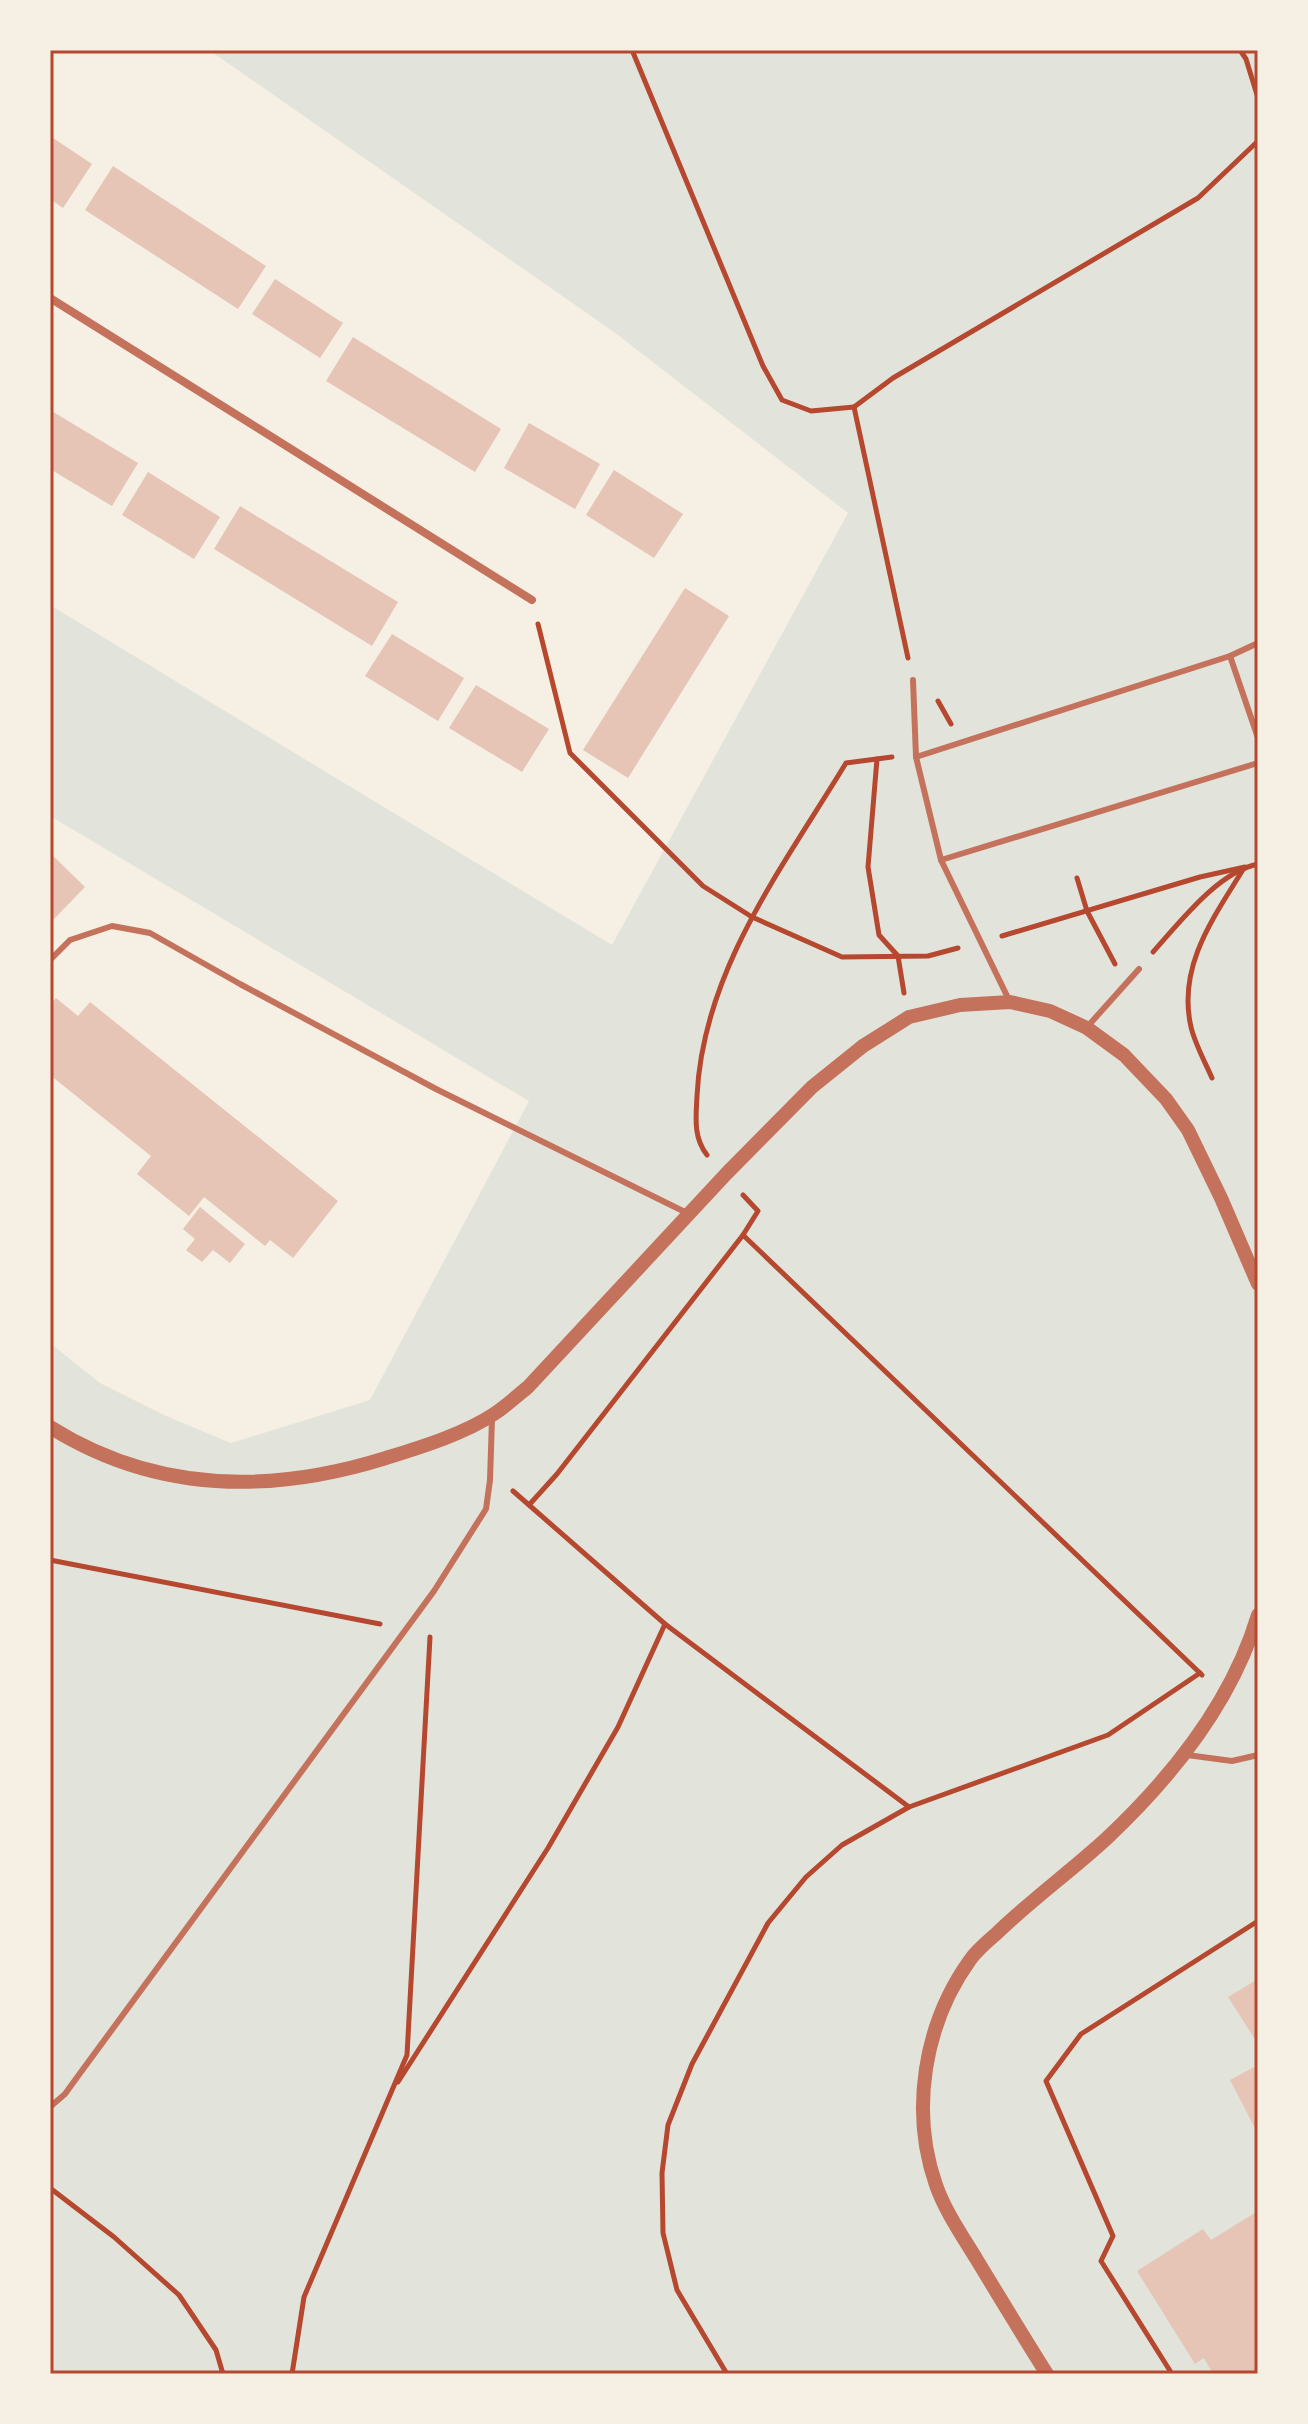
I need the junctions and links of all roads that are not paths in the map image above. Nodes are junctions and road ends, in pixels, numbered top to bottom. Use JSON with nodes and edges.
{"nodes":[{"id":1,"x":50,"y":298,"type":"edge"},
{"id":2,"x":532,"y":600,"type":"road end"},
{"id":3,"x":1258,"y":643,"type":"edge"},
{"id":4,"x":1230,"y":656,"type":"junction"},
{"id":5,"x":913,"y":680,"type":"road end"},
{"id":6,"x":1258,"y":738,"type":"edge"},
{"id":7,"x":916,"y":757,"type":"junction"},
{"id":8,"x":1258,"y":763,"type":"edge"},
{"id":9,"x":941,"y":860,"type":"junction"},
{"id":10,"x":50,"y":960,"type":"edge"},
{"id":11,"x":1139,"y":969,"type":"road end"},
{"id":12,"x":1010,"y":1002,"type":"junction"},
{"id":13,"x":1087,"y":1028,"type":"junction"},
{"id":14,"x":690,"y":1215,"type":"junction"},
{"id":15,"x":1258,"y":1284,"type":"edge"},
{"id":16,"x":492,"y":1416,"type":"junction"},
{"id":17,"x":50,"y":1427,"type":"edge"},
{"id":18,"x":1258,"y":1615,"type":"edge"},
{"id":19,"x":1185,"y":1755,"type":"junction"},
{"id":20,"x":1258,"y":1755,"type":"edge"},
{"id":21,"x":50,"y":2107,"type":"edge"},
{"id":22,"x":1047,"y":2374,"type":"edge"}],
"edges":[{"from":1,"to":2,"type":"street"},
{"from":3,"to":4,"type":"lane"},
{"from":4,"to":6,"type":"lane"},
{"from":4,"to":7,"type":"lane"},
{"from":5,"to":7,"type":"lane"},
{"from":7,"to":9,"type":"lane"},
{"from":8,"to":9,"type":"lane"},
{"from":9,"to":12,"type":"lane"},
{"from":10,"to":14,"type":"lane"},
{"from":11,"to":13,"type":"lane"},
{"from":12,"to":13,"type":"street"},
{"from":12,"to":14,"type":"street"},
{"from":13,"to":15,"type":"street"},
{"from":14,"to":16,"type":"street"},
{"from":16,"to":17,"type":"street"},
{"from":16,"to":21,"type":"lane"},
{"from":18,"to":19,"type":"street"},
{"from":19,"to":20,"type":"lane"},
{"from":19,"to":22,"type":"street"}]}
